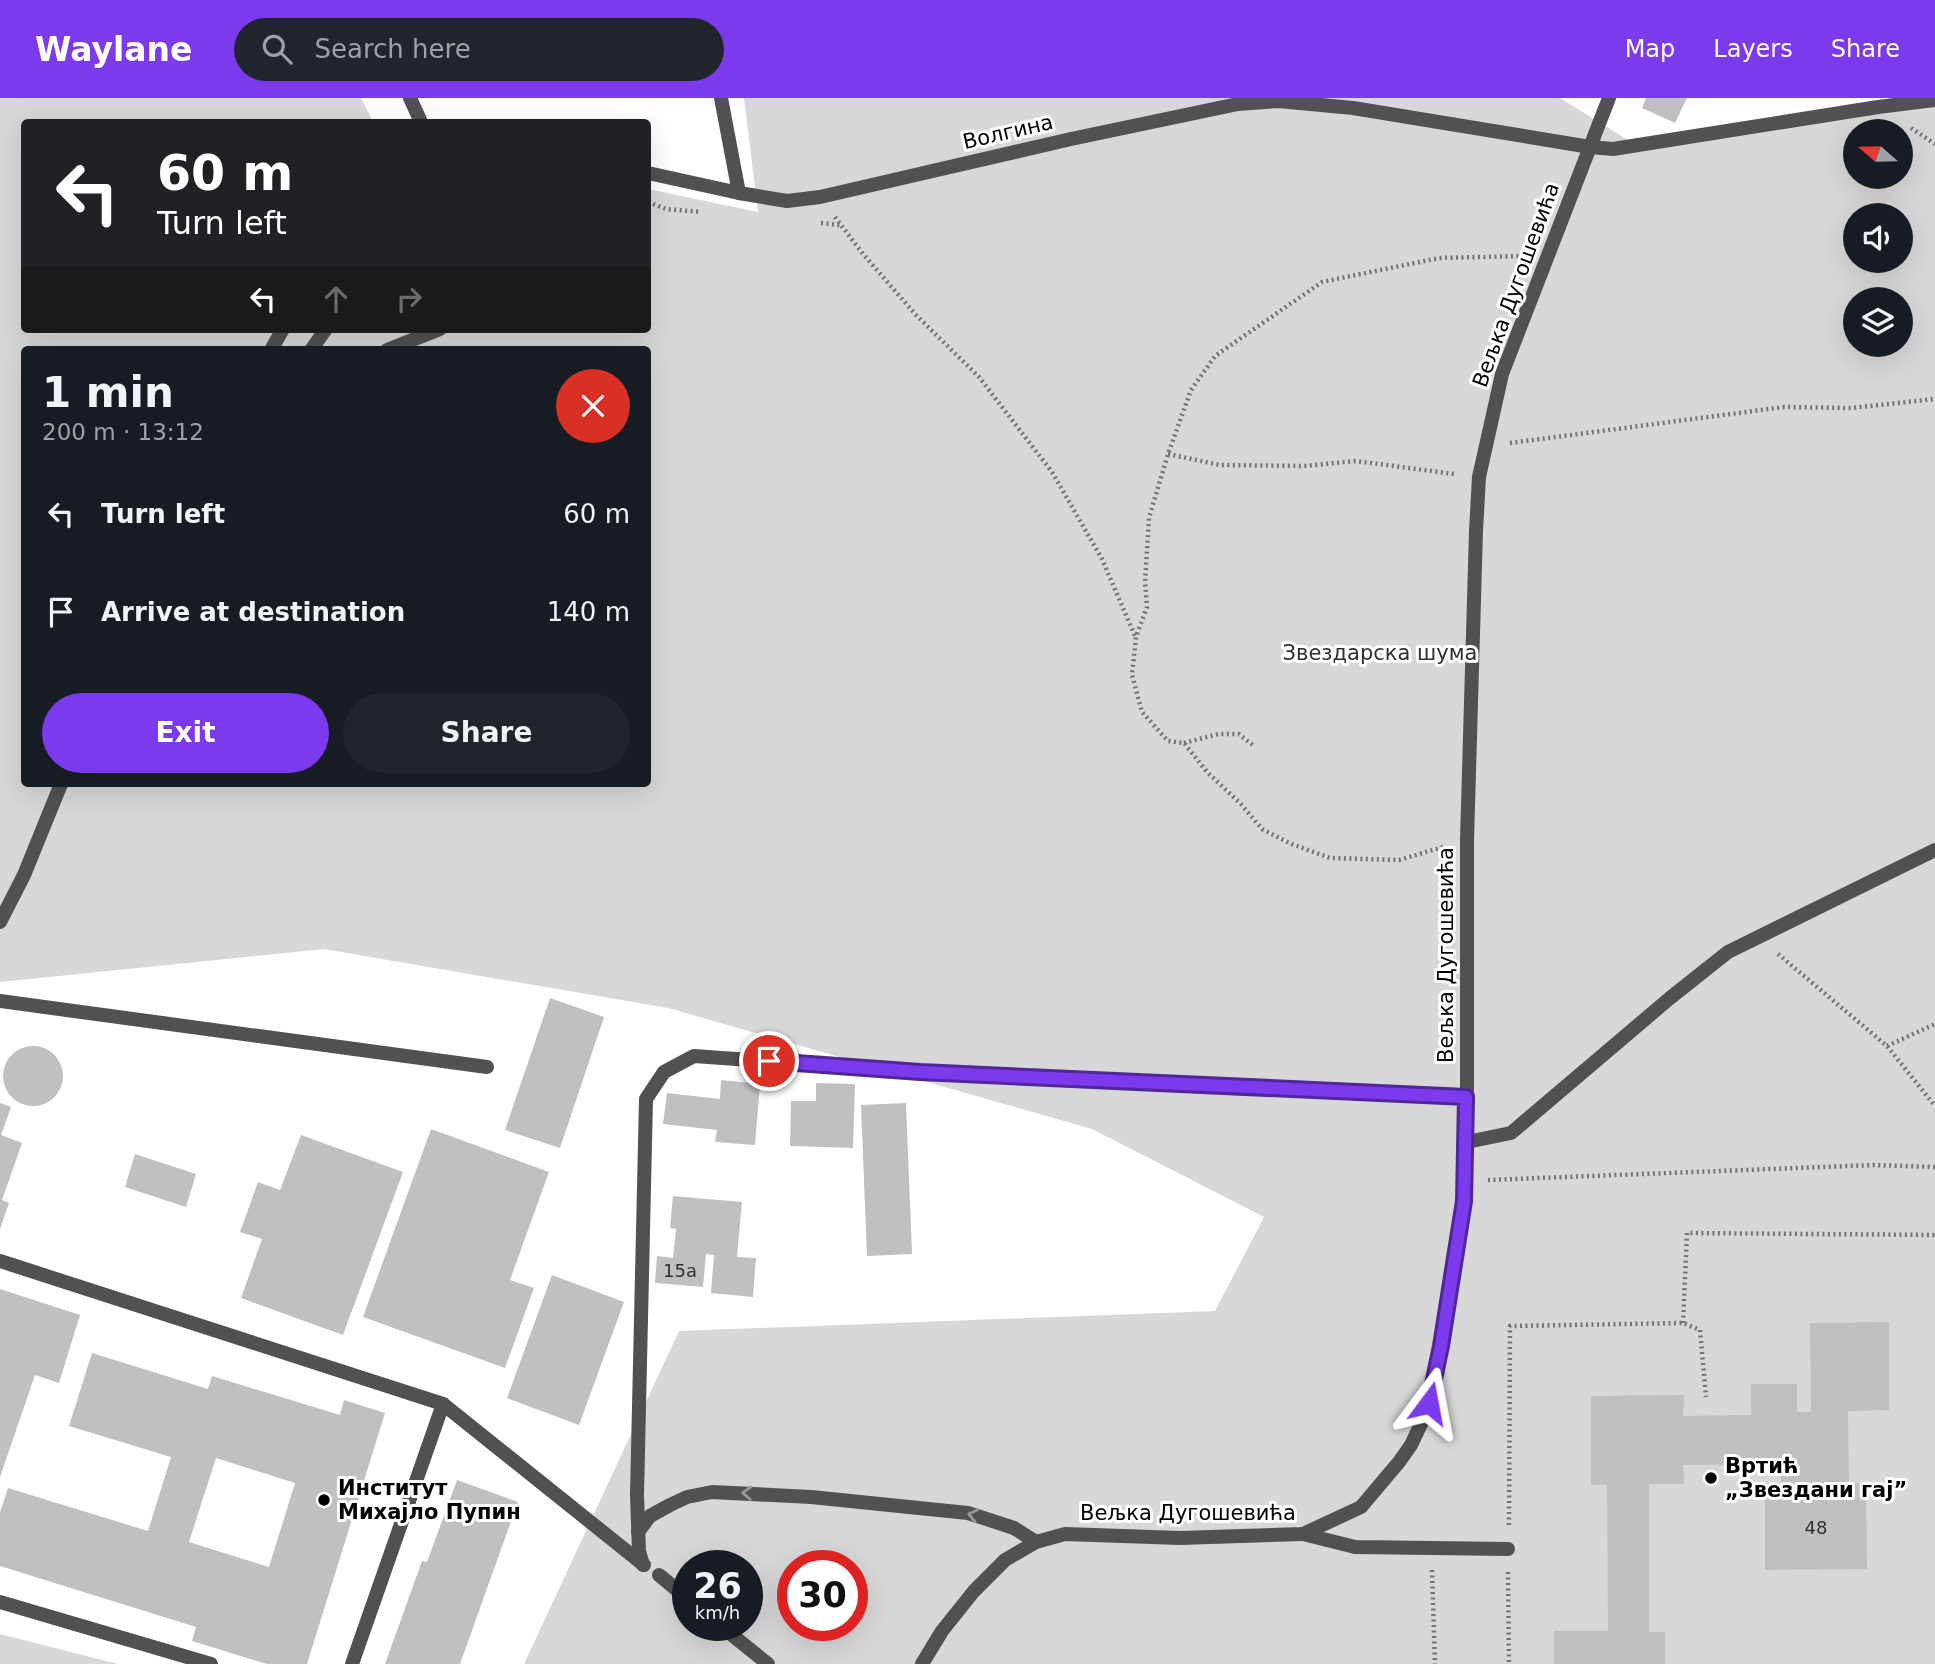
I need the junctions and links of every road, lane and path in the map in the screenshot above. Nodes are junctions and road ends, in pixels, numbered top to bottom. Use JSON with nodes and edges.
{"nodes":[{"id":1,"x":410,"y":98,"type":"edge"},
{"id":2,"x":721,"y":98,"type":"edge"},
{"id":3,"x":1609,"y":98,"type":"edge"},
{"id":4,"x":1862,"y":98,"type":"edge"},
{"id":5,"x":1935,"y":100,"type":"edge"},
{"id":6,"x":1240,"y":101,"type":"edge"},
{"id":7,"x":1878,"y":107,"type":"junction"},
{"id":8,"x":420,"y":119,"type":"edge"},
{"id":9,"x":1590,"y":147,"type":"junction"},
{"id":10,"x":651,"y":174,"type":"edge"},
{"id":11,"x":739,"y":193,"type":"junction"},
{"id":12,"x":820,"y":197,"type":"junction"},
{"id":13,"x":1548,"y":255,"type":"junction"},
{"id":14,"x":430,"y":333,"type":"edge"},
{"id":15,"x":397,"y":346,"type":"edge"},
{"id":16,"x":1935,"y":399,"type":"edge"},
{"id":17,"x":1485,"y":446,"type":"junction"},
{"id":18,"x":1168,"y":454,"type":"junction"},
{"id":19,"x":1479,"y":477,"type":"junction"},
{"id":20,"x":1136,"y":637,"type":"junction"},
{"id":21,"x":1184,"y":743,"type":"junction"},
{"id":22,"x":1254,"y":746,"type":"dead end"},
{"id":23,"x":60,"y":787,"type":"edge"},
{"id":24,"x":1467,"y":840,"type":"junction"},
{"id":25,"x":1935,"y":850,"type":"edge"},
{"id":26,"x":0,"y":922,"type":"edge"},
{"id":27,"x":1758,"y":937,"type":"junction"},
{"id":28,"x":0,"y":1001,"type":"edge"},
{"id":29,"x":1935,"y":1024,"type":"edge"},
{"id":30,"x":1887,"y":1046,"type":"junction"},
{"id":31,"x":486,"y":1067,"type":"dead end"},
{"id":32,"x":1466,"y":1097,"type":"junction"},
{"id":33,"x":1935,"y":1106,"type":"edge"},
{"id":34,"x":1467,"y":1142,"type":"junction"},
{"id":35,"x":1935,"y":1167,"type":"edge"},
{"id":36,"x":1465,"y":1181,"type":"junction"},
{"id":37,"x":1935,"y":1236,"type":"edge"},
{"id":38,"x":0,"y":1261,"type":"edge"},
{"id":39,"x":1682,"y":1323,"type":"junction"},
{"id":40,"x":1706,"y":1397,"type":"dead end"},
{"id":41,"x":443,"y":1404,"type":"junction"},
{"id":42,"x":638,"y":1532,"type":"junction"},
{"id":43,"x":1303,"y":1534,"type":"junction"},
{"id":44,"x":1036,"y":1542,"type":"junction"},
{"id":45,"x":1431,"y":1548,"type":"junction"},
{"id":46,"x":1508,"y":1549,"type":"junction"},
{"id":47,"x":643,"y":1565,"type":"junction"},
{"id":48,"x":672,"y":1586,"type":"edge"},
{"id":49,"x":0,"y":1602,"type":"edge"},
{"id":50,"x":740,"y":1641,"type":"edge"},
{"id":51,"x":211,"y":1664,"type":"edge"},
{"id":52,"x":352,"y":1664,"type":"edge"},
{"id":53,"x":768,"y":1664,"type":"edge"},
{"id":54,"x":922,"y":1664,"type":"edge"},
{"id":55,"x":1435,"y":1664,"type":"edge"},
{"id":56,"x":1508,"y":1664,"type":"edge"}],
"edges":[{"from":1,"to":8,"type":"street"},
{"from":2,"to":11,"type":"street"},
{"from":3,"to":9,"type":"street","name":"Вељка Дугошевића"},
{"from":4,"to":7,"type":"street"},
{"from":5,"to":7,"type":"street","name":"Волгина"},
{"from":6,"to":9,"type":"street","name":"Волгина"},
{"from":6,"to":12,"type":"street","name":"Волгина"},
{"from":7,"to":9,"type":"street","name":"Волгина"},
{"from":9,"to":13,"type":"street","name":"Вељка Дугошевића"},
{"from":10,"to":11,"type":"street","name":"Волгина"},
{"from":11,"to":12,"type":"street","name":"Волгина"},
{"from":12,"to":20,"type":"path"},
{"from":13,"to":17,"type":"street","name":"Вељка Дугошевића"},
{"from":13,"to":18,"type":"path"},
{"from":14,"to":15,"type":"street"},
{"from":16,"to":17,"type":"path"},
{"from":17,"to":19,"type":"street","name":"Вељка Дугошевића"},
{"from":18,"to":19,"type":"path"},
{"from":18,"to":20,"type":"path"},
{"from":19,"to":24,"type":"street","name":"Вељка Дугошевића"},
{"from":20,"to":21,"type":"path"},
{"from":21,"to":22,"type":"path"},
{"from":21,"to":24,"type":"path"},
{"from":23,"to":26,"type":"street"},
{"from":24,"to":32,"type":"street","name":"Вељка Дугошевића"},
{"from":25,"to":27,"type":"street"},
{"from":27,"to":30,"type":"path"},
{"from":27,"to":34,"type":"street"},
{"from":28,"to":31,"type":"street"},
{"from":29,"to":30,"type":"path"},
{"from":30,"to":33,"type":"path"},
{"from":32,"to":34,"type":"street","name":"Вељка Дугошевића"},
{"from":32,"to":42,"type":"street"},
{"from":34,"to":36,"type":"street","name":"Вељка Дугошевића"},
{"from":35,"to":36,"type":"path"},
{"from":36,"to":43,"type":"street","name":"Вељка Дугошевића"},
{"from":37,"to":39,"type":"path"},
{"from":38,"to":41,"type":"street"},
{"from":39,"to":40,"type":"path"},
{"from":39,"to":46,"type":"path"},
{"from":41,"to":47,"type":"street"},
{"from":41,"to":52,"type":"street"},
{"from":44,"to":42,"type":"street","one_way":true},
{"from":42,"to":47,"type":"street"},
{"from":43,"to":44,"type":"street","name":"Вељка Дугошевића"},
{"from":43,"to":45,"type":"street"},
{"from":44,"to":54,"type":"street","name":"Вељка Дугошевића"},
{"from":45,"to":46,"type":"street"},
{"from":45,"to":55,"type":"path"},
{"from":46,"to":56,"type":"path"},
{"from":47,"to":48,"type":"street"},
{"from":49,"to":51,"type":"street"},
{"from":50,"to":53,"type":"street"}]}
